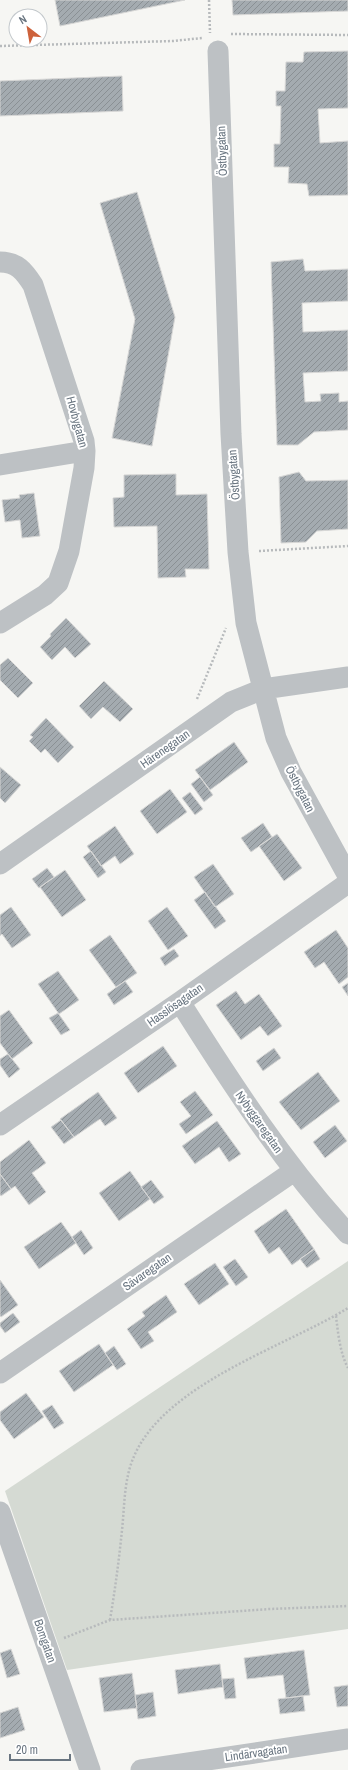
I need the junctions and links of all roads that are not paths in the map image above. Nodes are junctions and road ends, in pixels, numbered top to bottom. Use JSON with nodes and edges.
{"nodes":[{"id":1,"x":218,"y":41,"type":"road end"},
{"id":2,"x":0,"y":262,"type":"edge"},
{"id":3,"x":85,"y":451,"type":"junction"},
{"id":4,"x":0,"y":465,"type":"edge"},
{"id":5,"x":0,"y":623,"type":"edge"},
{"id":6,"x":348,"y":677,"type":"edge"},
{"id":7,"x":263,"y":689,"type":"junction"},
{"id":8,"x":0,"y":864,"type":"edge"},
{"id":9,"x":348,"y":876,"type":"edge"},
{"id":10,"x":348,"y":883,"type":"edge"},
{"id":11,"x":180,"y":1002,"type":"junction"},
{"id":12,"x":0,"y":1125,"type":"edge"},
{"id":13,"x":294,"y":1171,"type":"junction"},
{"id":14,"x":348,"y":1234,"type":"edge"},
{"id":15,"x":0,"y":1373,"type":"edge"},
{"id":16,"x":0,"y":1512,"type":"edge"},
{"id":17,"x":348,"y":1739,"type":"edge"},
{"id":18,"x":90,"y":1770,"type":"edge"},
{"id":19,"x":141,"y":1770,"type":"edge"}],
"edges":[{"from":1,"to":7,"type":"street","name":"Östbygatan"},
{"from":2,"to":3,"type":"street","name":"Hovbygatan"},
{"from":3,"to":4,"type":"street"},
{"from":3,"to":5,"type":"street","name":"Hovbygatan"},
{"from":6,"to":7,"type":"street","name":"Härenegatan"},
{"from":7,"to":8,"type":"street","name":"Härenegatan"},
{"from":7,"to":9,"type":"street","name":"Östbygatan"},
{"from":10,"to":11,"type":"street","name":"Hasslösagatan"},
{"from":11,"to":12,"type":"street","name":"Hasslösagatan"},
{"from":11,"to":13,"type":"street","name":"Nybyggaregatan"},
{"from":13,"to":14,"type":"street","name":"Nybyggaregatan"},
{"from":13,"to":15,"type":"street","name":"Sävaregatan"},
{"from":16,"to":18,"type":"street","name":"Bomgatan"},
{"from":17,"to":19,"type":"street","name":"Lindärvagatan"}]}
